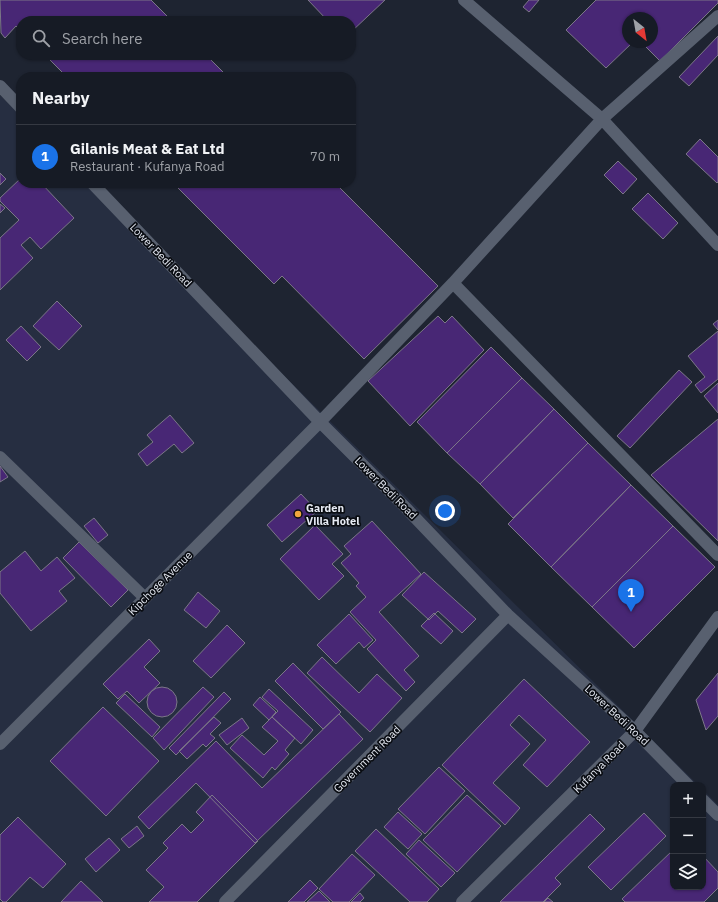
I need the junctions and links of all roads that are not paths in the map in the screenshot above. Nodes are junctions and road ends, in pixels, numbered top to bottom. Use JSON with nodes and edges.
{"nodes":[{"id":1,"x":464,"y":0,"type":"edge"},
{"id":2,"x":718,"y":16,"type":"edge"},
{"id":3,"x":0,"y":86,"type":"edge"},
{"id":4,"x":16,"y":103,"type":"edge"},
{"id":5,"x":602,"y":119,"type":"junction"},
{"id":6,"x":97,"y":188,"type":"edge"},
{"id":7,"x":718,"y":245,"type":"edge"},
{"id":8,"x":454,"y":283,"type":"junction"},
{"id":9,"x":320,"y":422,"type":"junction"},
{"id":10,"x":0,"y":458,"type":"edge"},
{"id":11,"x":718,"y":555,"type":"edge"},
{"id":12,"x":145,"y":598,"type":"junction"},
{"id":13,"x":508,"y":615,"type":"junction"},
{"id":14,"x":718,"y":617,"type":"edge"},
{"id":15,"x":635,"y":731,"type":"junction"},
{"id":16,"x":0,"y":744,"type":"edge"},
{"id":17,"x":685,"y":782,"type":"edge"},
{"id":18,"x":706,"y":803,"type":"edge"},
{"id":19,"x":718,"y":815,"type":"edge"},
{"id":20,"x":225,"y":902,"type":"edge"},
{"id":21,"x":462,"y":902,"type":"edge"}],
"edges":[{"from":1,"to":5,"type":"street"},
{"from":2,"to":5,"type":"street","name":"Kipchoge Avenue"},
{"from":3,"to":4,"type":"street"},
{"from":5,"to":7,"type":"street"},
{"from":5,"to":8,"type":"street","name":"Kipchoge Avenue"},
{"from":6,"to":9,"type":"street","name":"Lower Bedi Road"},
{"from":8,"to":9,"type":"street","name":"Kipchoge Avenue"},
{"from":8,"to":11,"type":"street"},
{"from":9,"to":12,"type":"street","name":"Kipchoge Avenue"},
{"from":9,"to":13,"type":"street","name":"Lower Bedi Road"},
{"from":10,"to":12,"type":"street"},
{"from":12,"to":16,"type":"street","name":"Kipchoge Avenue"},
{"from":13,"to":15,"type":"street","name":"Lower Bedi Road"},
{"from":13,"to":20,"type":"street","name":"Government Road"},
{"from":14,"to":15,"type":"street","name":"Kufanya Road"},
{"from":15,"to":17,"type":"street","name":"Lower Bedi Road"},
{"from":15,"to":21,"type":"street","name":"Kufanya Road"},
{"from":18,"to":19,"type":"street"}]}
